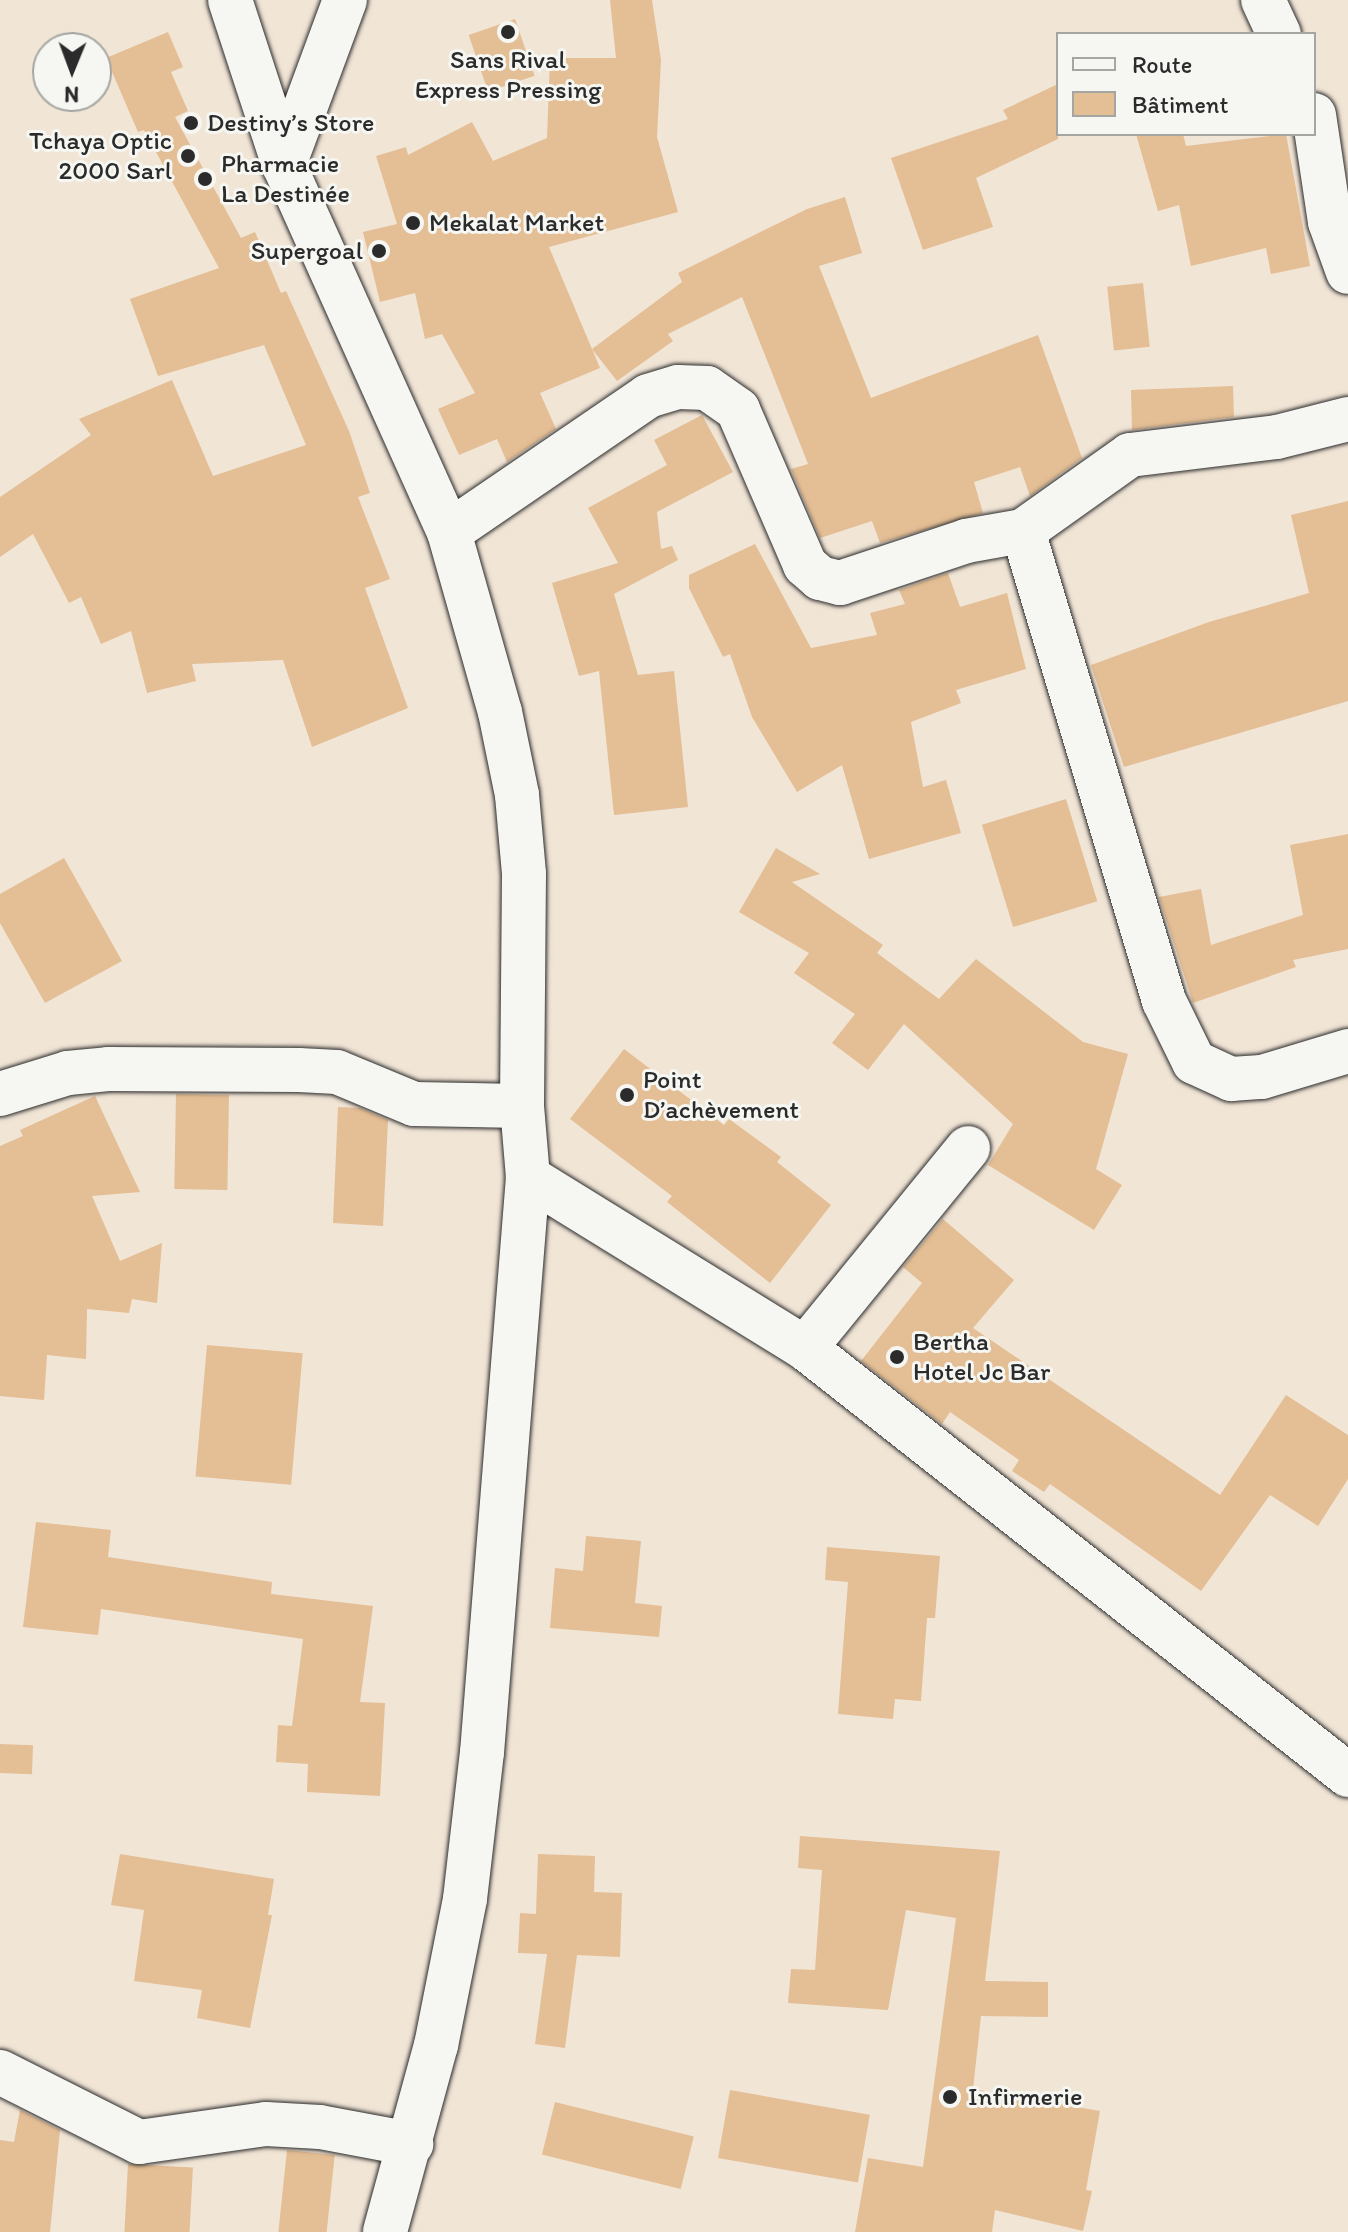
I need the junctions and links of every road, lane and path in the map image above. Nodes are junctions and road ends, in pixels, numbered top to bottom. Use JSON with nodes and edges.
{"nodes":[{"id":1,"x":230,"y":0,"type":"edge"},
{"id":2,"x":345,"y":0,"type":"edge"},
{"id":3,"x":1263,"y":0,"type":"edge"},
{"id":4,"x":1278,"y":32,"type":"edge"},
{"id":5,"x":1316,"y":128,"type":"edge"},
{"id":6,"x":284,"y":165,"type":"junction"},
{"id":7,"x":1348,"y":272,"type":"edge"},
{"id":8,"x":1348,"y":419,"type":"edge"},
{"id":9,"x":1023,"y":531,"type":"junction"},
{"id":10,"x":449,"y":532,"type":"junction"},
{"id":11,"x":1348,"y":1051,"type":"edge"},
{"id":12,"x":0,"y":1094,"type":"edge"},
{"id":13,"x":522,"y":1106,"type":"junction"},
{"id":14,"x":968,"y":1148,"type":"dead end"},
{"id":15,"x":528,"y":1177,"type":"junction"},
{"id":16,"x":805,"y":1348,"type":"junction"},
{"id":17,"x":1348,"y":1775,"type":"edge"},
{"id":18,"x":0,"y":2072,"type":"edge"},
{"id":19,"x":411,"y":2144,"type":"junction"},
{"id":20,"x":385,"y":2232,"type":"edge"}],
"edges":[{"from":1,"to":6,"type":"street"},
{"from":2,"to":6,"type":"street"},
{"from":3,"to":4,"type":"street"},
{"from":5,"to":7,"type":"street"},
{"from":6,"to":10,"type":"street"},
{"from":8,"to":9,"type":"street"},
{"from":9,"to":10,"type":"street"},
{"from":9,"to":11,"type":"street"},
{"from":10,"to":13,"type":"street"},
{"from":12,"to":13,"type":"street"},
{"from":13,"to":15,"type":"street"},
{"from":14,"to":16,"type":"street"},
{"from":15,"to":16,"type":"street"},
{"from":15,"to":19,"type":"street"},
{"from":16,"to":17,"type":"street"},
{"from":18,"to":19,"type":"street"},
{"from":19,"to":20,"type":"street"}]}
